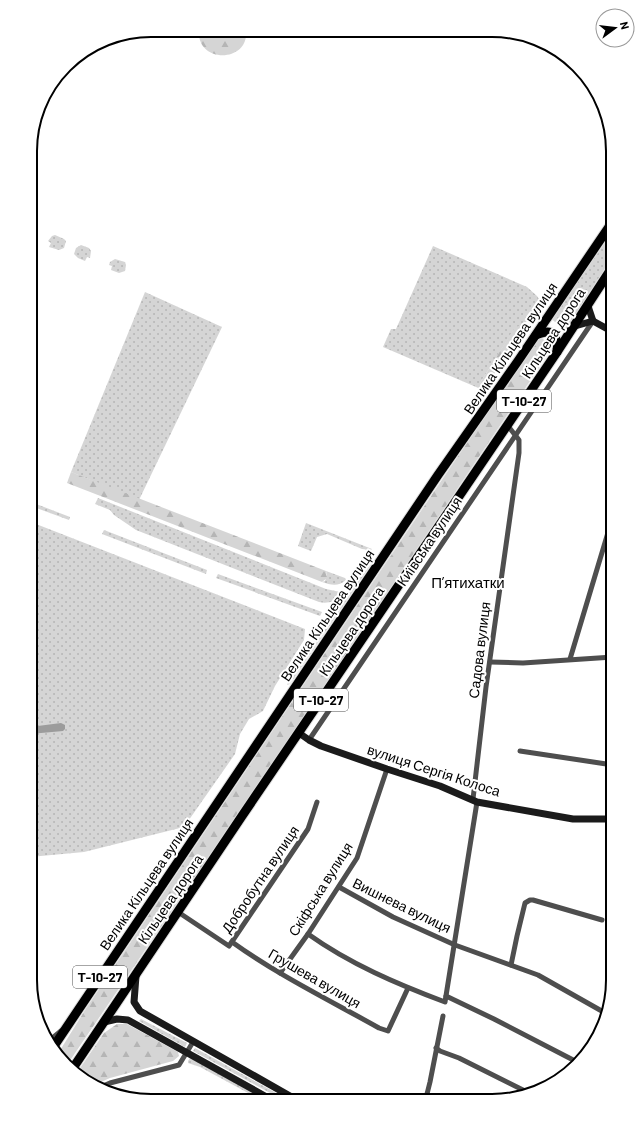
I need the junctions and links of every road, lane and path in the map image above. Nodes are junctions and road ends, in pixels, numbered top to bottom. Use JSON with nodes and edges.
{"nodes":[{"id":1,"x":606,"y":231,"type":"edge"},
{"id":2,"x":606,"y":277,"type":"edge"},
{"id":3,"x":588,"y":306,"type":"junction"},
{"id":4,"x":593,"y":321,"type":"junction"},
{"id":5,"x":575,"y":326,"type":"junction"},
{"id":6,"x":606,"y":328,"type":"edge"},
{"id":7,"x":536,"y":335,"type":"junction"},
{"id":8,"x":558,"y":352,"type":"junction"},
{"id":9,"x":508,"y":426,"type":"junction"},
{"id":10,"x":516,"y":435,"type":"junction"},
{"id":11,"x":606,"y":539,"type":"edge"},
{"id":12,"x":606,"y":657,"type":"edge"},
{"id":13,"x":570,"y":659,"type":"junction"},
{"id":14,"x":490,"y":662,"type":"junction"},
{"id":15,"x":299,"y":733,"type":"junction"},
{"id":16,"x":309,"y":740,"type":"junction"},
{"id":17,"x":520,"y":751,"type":"dead end"},
{"id":18,"x":606,"y":764,"type":"edge"},
{"id":19,"x":386,"y":769,"type":"junction"},
{"id":20,"x":475,"y":800,"type":"junction"},
{"id":21,"x":317,"y":802,"type":"dead end"},
{"id":22,"x":606,"y":819,"type":"edge"},
{"id":23,"x":339,"y":887,"type":"junction"},
{"id":24,"x":178,"y":912,"type":"junction"},
{"id":25,"x":602,"y":920,"type":"dead end"},
{"id":26,"x":308,"y":934,"type":"junction"},
{"id":27,"x":231,"y":944,"type":"junction"},
{"id":28,"x":455,"y":945,"type":"junction"},
{"id":29,"x":511,"y":965,"type":"junction"},
{"id":30,"x":280,"y":973,"type":"junction"},
{"id":31,"x":136,"y":975,"type":"junction"},
{"id":32,"x":408,"y":988,"type":"junction"},
{"id":33,"x":446,"y":996,"type":"junction"},
{"id":34,"x":602,"y":1011,"type":"edge"},
{"id":35,"x":443,"y":1016,"type":"dead end"},
{"id":36,"x":104,"y":1022,"type":"junction"},
{"id":37,"x":67,"y":1027,"type":"junction"},
{"id":38,"x":53,"y":1038,"type":"edge"},
{"id":39,"x":193,"y":1042,"type":"junction"},
{"id":40,"x":56,"y":1043,"type":"edge"},
{"id":41,"x":436,"y":1048,"type":"junction"},
{"id":42,"x":187,"y":1053,"type":"junction"},
{"id":43,"x":574,"y":1060,"type":"edge"},
{"id":44,"x":75,"y":1065,"type":"edge"},
{"id":45,"x":106,"y":1085,"type":"edge"},
{"id":46,"x":522,"y":1090,"type":"edge"},
{"id":47,"x":261,"y":1094,"type":"edge"},
{"id":48,"x":286,"y":1094,"type":"edge"},
{"id":49,"x":427,"y":1094,"type":"edge"}],
"edges":[{"from":1,"to":7,"type":"highway","name":"Велика Кільцева вулиця","number":"Т-10-27"},
{"from":2,"to":3,"type":"highway","name":"Кільцева дорога","number":"Т-10-27"},
{"from":3,"to":4,"type":"main road"},
{"from":3,"to":5,"type":"highway","name":"Кільцева дорога","number":"Т-10-27"},
{"from":4,"to":5,"type":"main road"},
{"from":4,"to":6,"type":"main road"},
{"from":4,"to":10,"type":"street"},
{"from":5,"to":8,"type":"highway","name":"Кільцева дорога","number":"Т-10-27"},
{"from":7,"to":8,"type":"highway"},
{"from":7,"to":37,"type":"highway","name":"Велика Кільцева вулиця","number":"Т-10-27"},
{"from":8,"to":9,"type":"highway","name":"Кільцева дорога","number":"Т-10-27"},
{"from":9,"to":10,"type":"street"},
{"from":9,"to":15,"type":"highway","name":"Кільцева дорога","number":"Т-10-27"},
{"from":10,"to":14,"type":"street","name":"Садова вулиця"},
{"from":10,"to":16,"type":"street","name":"Київська вулиця"},
{"from":11,"to":13,"type":"street"},
{"from":12,"to":13,"type":"street"},
{"from":13,"to":14,"type":"street"},
{"from":14,"to":20,"type":"street","name":"Садова вулиця"},
{"from":15,"to":16,"type":"main road","name":"вулиця Сергія Колоса"},
{"from":15,"to":24,"type":"highway","name":"Кільцева дорога","number":"Т-10-27"},
{"from":16,"to":19,"type":"main road","name":"вулиця Сергія Колоса"},
{"from":17,"to":18,"type":"street"},
{"from":19,"to":20,"type":"main road","name":"вулиця Сергія Колоса"},
{"from":19,"to":23,"type":"street","name":"Скіфська вулиця"},
{"from":20,"to":22,"type":"main road","name":"вулиця Сергія Колоса"},
{"from":20,"to":28,"type":"street","name":"Садова вулиця"},
{"from":21,"to":27,"type":"street","name":"Добробутна вулиця"},
{"from":23,"to":26,"type":"street","name":"Скіфська вулиця"},
{"from":23,"to":28,"type":"street","name":"Вишнева вулиця"},
{"from":24,"to":27,"type":"street","name":"Грушева вулиця"},
{"from":24,"to":31,"type":"highway","name":"Кільцева дорога","number":"Т-10-27"},
{"from":25,"to":29,"type":"street"},
{"from":26,"to":30,"type":"street","name":"Скіфська вулиця"},
{"from":26,"to":32,"type":"street"},
{"from":27,"to":30,"type":"street","name":"Грушева вулиця"},
{"from":28,"to":29,"type":"street","name":"Вишнева вулиця"},
{"from":28,"to":33,"type":"street","name":"Садова вулиця"},
{"from":29,"to":34,"type":"street","name":"Вишнева вулиця"},
{"from":30,"to":32,"type":"street","name":"Грушева вулиця"},
{"from":31,"to":36,"type":"highway","name":"Кільцева дорога","number":"Т-10-27"},
{"from":31,"to":39,"type":"main road"},
{"from":32,"to":33,"type":"street","name":"Садова вулиця"},
{"from":33,"to":43,"type":"street"},
{"from":35,"to":41,"type":"street"},
{"from":36,"to":42,"type":"main road"},
{"from":36,"to":44,"type":"highway","name":"Кільцева дорога","number":"Т-10-27"},
{"from":37,"to":38,"type":"street"},
{"from":37,"to":40,"type":"highway","number":"Т-10-27"},
{"from":39,"to":42,"type":"street"},
{"from":39,"to":48,"type":"main road"},
{"from":41,"to":46,"type":"street"},
{"from":41,"to":49,"type":"street"},
{"from":42,"to":45,"type":"street"},
{"from":42,"to":47,"type":"main road"}]}
